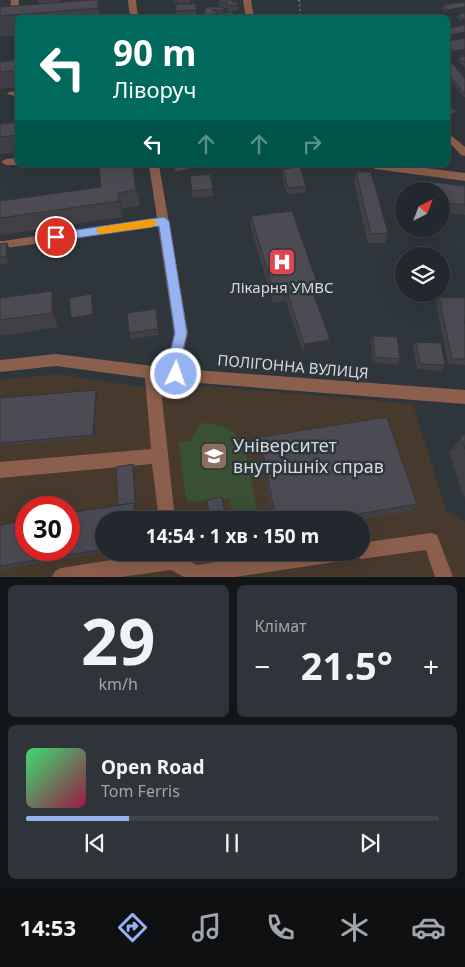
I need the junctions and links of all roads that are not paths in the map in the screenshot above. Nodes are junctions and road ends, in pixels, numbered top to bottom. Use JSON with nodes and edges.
{"nodes":[{"id":1,"x":15,"y":0,"type":"edge"},
{"id":2,"x":132,"y":0,"type":"edge"},
{"id":3,"x":248,"y":0,"type":"edge"},
{"id":4,"x":134,"y":15,"type":"edge"},
{"id":5,"x":250,"y":15,"type":"edge"},
{"id":6,"x":0,"y":24,"type":"edge"},
{"id":7,"x":450,"y":138,"type":"edge"},
{"id":8,"x":465,"y":153,"type":"edge"},
{"id":9,"x":15,"y":161,"type":"edge"},
{"id":10,"x":6,"y":162,"type":"dead end"},
{"id":11,"x":154,"y":167,"type":"edge"},
{"id":12,"x":388,"y":167,"type":"edge"},
{"id":13,"x":465,"y":178,"type":"edge"},
{"id":14,"x":164,"y":221,"type":"junction"},
{"id":15,"x":2,"y":245,"type":"edge"},
{"id":16,"x":0,"y":366,"type":"edge"},
{"id":17,"x":152,"y":373,"type":"junction"},
{"id":18,"x":176,"y":374,"type":"junction"},
{"id":19,"x":465,"y":397,"type":"edge"},
{"id":20,"x":159,"y":456,"type":"junction"},
{"id":21,"x":0,"y":470,"type":"edge"},
{"id":22,"x":166,"y":511,"type":"edge"},
{"id":23,"x":370,"y":550,"type":"edge"},
{"id":24,"x":150,"y":561,"type":"edge"},
{"id":25,"x":177,"y":561,"type":"edge"},
{"id":26,"x":291,"y":561,"type":"edge"},
{"id":27,"x":195,"y":576,"type":"edge"},
{"id":28,"x":61,"y":577,"type":"edge"},
{"id":29,"x":444,"y":577,"type":"edge"}],
"edges":[{"from":1,"to":6,"type":"street"},
{"from":2,"to":4,"type":"street"},
{"from":3,"to":5,"type":"street"},
{"from":7,"to":8,"type":"street"},
{"from":9,"to":10,"type":"street"},
{"from":11,"to":14,"type":"street"},
{"from":12,"to":13,"type":"street"},
{"from":14,"to":15,"type":"street"},
{"from":14,"to":18,"type":"street"},
{"from":16,"to":17,"type":"street","name":"ПОЛІГОННА ВУЛИЦЯ"},
{"from":17,"to":18,"type":"street","name":"ПОЛІГОННА ВУЛИЦЯ"},
{"from":17,"to":20,"type":"street"},
{"from":18,"to":19,"type":"street","name":"ПОЛІГОННА ВУЛИЦЯ"},
{"from":20,"to":21,"type":"street"},
{"from":20,"to":22,"type":"street"},
{"from":23,"to":29,"type":"street"},
{"from":24,"to":28,"type":"street"},
{"from":25,"to":27,"type":"street"},
{"from":26,"to":27,"type":"street"}]}
